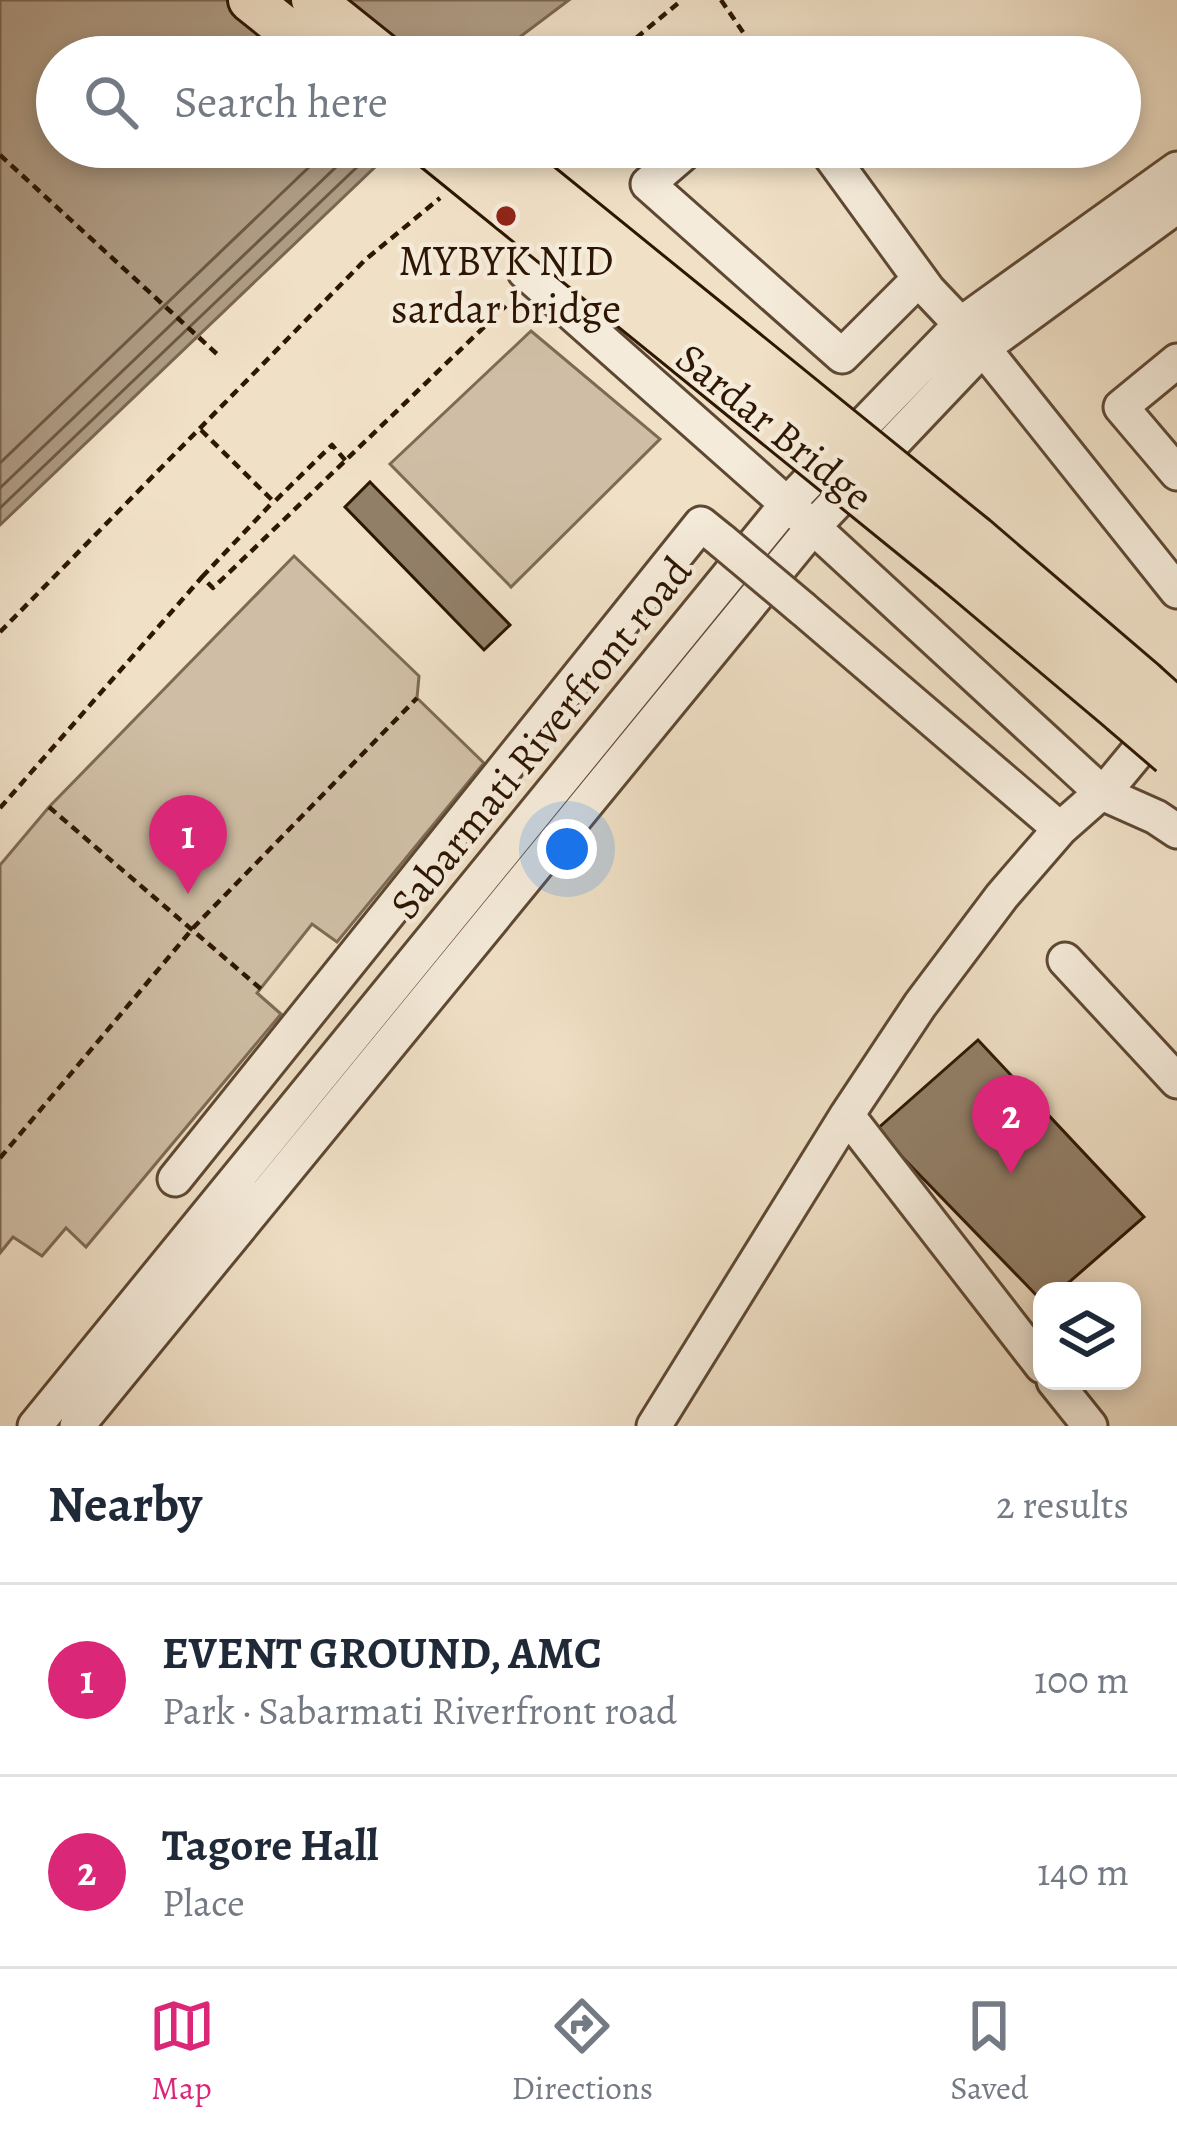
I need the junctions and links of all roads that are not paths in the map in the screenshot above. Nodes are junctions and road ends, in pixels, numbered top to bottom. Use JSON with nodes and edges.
{"nodes":[{"id":1,"x":250,"y":0,"type":"edge"},
{"id":2,"x":314,"y":0,"type":"edge"},
{"id":3,"x":295,"y":36,"type":"edge"},
{"id":4,"x":358,"y":36,"type":"edge"},
{"id":5,"x":459,"y":168,"type":"edge"},
{"id":6,"x":518,"y":168,"type":"edge"},
{"id":7,"x":667,"y":168,"type":"edge"},
{"id":8,"x":839,"y":168,"type":"edge"},
{"id":9,"x":1177,"y":169,"type":"edge"},
{"id":10,"x":1177,"y":206,"type":"edge"},
{"id":11,"x":920,"y":279,"type":"junction"},
{"id":12,"x":518,"y":287,"type":"road end"},
{"id":13,"x":972,"y":336,"type":"junction"},
{"id":14,"x":1177,"y":362,"type":"edge"},
{"id":15,"x":1177,"y":473,"type":"edge"},
{"id":16,"x":787,"y":504,"type":"junction"},
{"id":17,"x":813,"y":527,"type":"junction"},
{"id":18,"x":963,"y":553,"type":"junction"},
{"id":19,"x":1177,"y":591,"type":"edge"},
{"id":20,"x":1155,"y":703,"type":"edge"},
{"id":21,"x":1174,"y":757,"type":"edge"},
{"id":22,"x":1106,"y":789,"type":"junction"},
{"id":23,"x":1177,"y":812,"type":"edge"},
{"id":24,"x":1060,"y":829,"type":"junction"},
{"id":25,"x":1177,"y":831,"type":"edge"},
{"id":26,"x":1065,"y":960,"type":"dead end"},
{"id":27,"x":1177,"y":1082,"type":"edge"},
{"id":28,"x":847,"y":1114,"type":"junction"},
{"id":29,"x":175,"y":1178,"type":"dead end"},
{"id":30,"x":1033,"y":1354,"type":"edge"},
{"id":31,"x":1061,"y":1390,"type":"edge"},
{"id":32,"x":35,"y":1426,"type":"edge"},
{"id":33,"x":77,"y":1426,"type":"edge"},
{"id":34,"x":654,"y":1426,"type":"edge"},
{"id":35,"x":1090,"y":1426,"type":"edge"}],
"edges":[{"from":1,"to":3,"type":"main road"},
{"from":2,"to":4,"type":"main road"},
{"from":5,"to":18,"type":"main road","name":"Sardar Bridge","bridge":true},
{"from":6,"to":18,"type":"main road","name":"Sardar Bridge","bridge":true},
{"from":7,"to":11,"type":"street"},
{"from":8,"to":11,"type":"street"},
{"from":9,"to":13,"type":"street","name":"Sabarmati Riverfront road"},
{"from":10,"to":13,"type":"street","name":"Sabarmati Riverfront road"},
{"from":11,"to":13,"type":"street"},
{"from":12,"to":16,"type":"street"},
{"from":13,"to":16,"type":"street","name":"Sabarmati Riverfront road"},
{"from":13,"to":17,"type":"street","name":"Sabarmati Riverfront road"},
{"from":13,"to":19,"type":"street"},
{"from":14,"to":15,"type":"street"},
{"from":16,"to":17,"type":"street"},
{"from":16,"to":32,"type":"street","name":"Sabarmati Riverfront road"},
{"from":17,"to":22,"type":"street"},
{"from":17,"to":33,"type":"street","name":"Sabarmati Riverfront road"},
{"from":18,"to":20,"type":"main road"},
{"from":20,"to":21,"type":"main road","bridge":true},
{"from":20,"to":22,"type":"street"},
{"from":22,"to":23,"type":"street"},
{"from":22,"to":24,"type":"street"},
{"from":22,"to":25,"type":"street"},
{"from":24,"to":28,"type":"street"},
{"from":24,"to":29,"type":"street","bridge":true},
{"from":26,"to":27,"type":"street"},
{"from":28,"to":30,"type":"street"},
{"from":28,"to":34,"type":"street"},
{"from":31,"to":35,"type":"street"}]}
